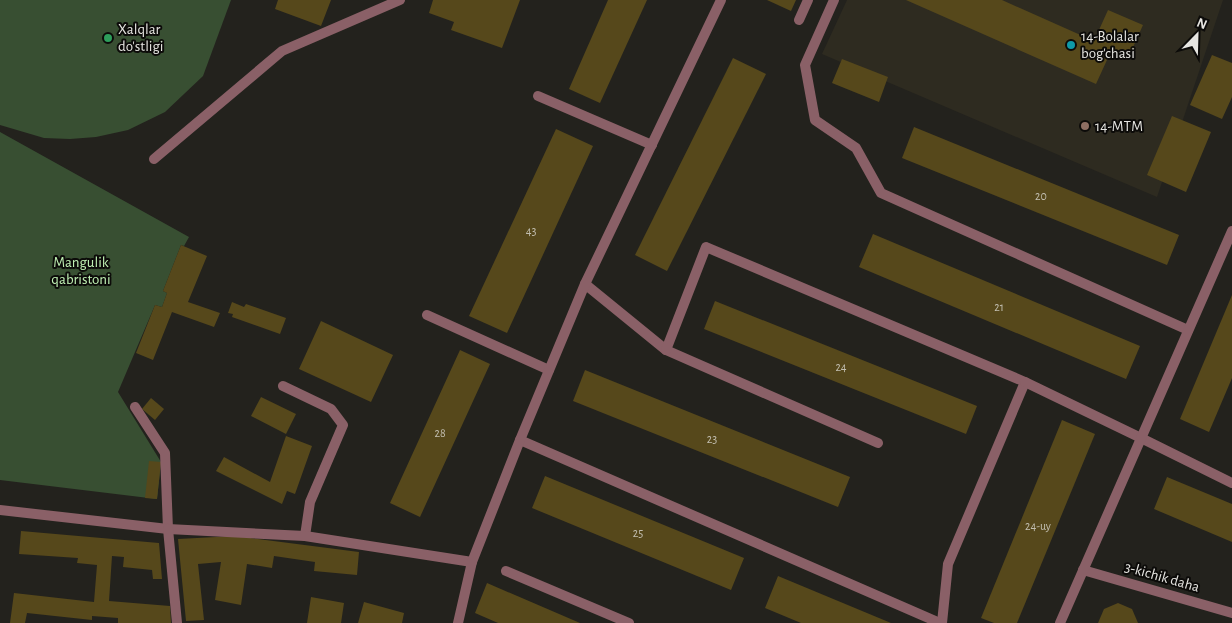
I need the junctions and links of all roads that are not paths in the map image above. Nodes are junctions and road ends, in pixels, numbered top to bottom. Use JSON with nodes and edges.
{"nodes":[{"id":1,"x":400,"y":0,"type":"edge"},
{"id":2,"x":721,"y":0,"type":"edge"},
{"id":3,"x":808,"y":0,"type":"edge"},
{"id":4,"x":834,"y":0,"type":"edge"},
{"id":5,"x":799,"y":20,"type":"dead end"},
{"id":6,"x":538,"y":96,"type":"dead end"},
{"id":7,"x":652,"y":146,"type":"junction"},
{"id":8,"x":154,"y":159,"type":"dead end"},
{"id":9,"x":1232,"y":230,"type":"edge"},
{"id":10,"x":586,"y":284,"type":"junction"},
{"id":11,"x":427,"y":315,"type":"dead end"},
{"id":12,"x":1188,"y":330,"type":"junction"},
{"id":13,"x":666,"y":350,"type":"junction"},
{"id":14,"x":549,"y":370,"type":"junction"},
{"id":15,"x":1025,"y":382,"type":"junction"},
{"id":16,"x":283,"y":386,"type":"dead end"},
{"id":17,"x":134,"y":407,"type":"dead end"},
{"id":18,"x":1141,"y":438,"type":"junction"},
{"id":19,"x":520,"y":440,"type":"junction"},
{"id":20,"x":878,"y":443,"type":"dead end"},
{"id":21,"x":1232,"y":483,"type":"edge"},
{"id":22,"x":0,"y":510,"type":"edge"},
{"id":23,"x":168,"y":529,"type":"junction"},
{"id":24,"x":305,"y":536,"type":"junction"},
{"id":25,"x":472,"y":562,"type":"junction"},
{"id":26,"x":1083,"y":570,"type":"junction"},
{"id":27,"x":506,"y":571,"type":"dead end"},
{"id":28,"x":1232,"y":613,"type":"edge"},
{"id":29,"x":177,"y":623,"type":"edge"},
{"id":30,"x":458,"y":623,"type":"edge"},
{"id":31,"x":629,"y":623,"type":"edge"},
{"id":32,"x":941,"y":623,"type":"edge"},
{"id":33,"x":1060,"y":623,"type":"edge"}],
"edges":[{"from":1,"to":8,"type":"street"},
{"from":2,"to":7,"type":"street"},
{"from":3,"to":5,"type":"street"},
{"from":4,"to":12,"type":"street"},
{"from":6,"to":7,"type":"street"},
{"from":7,"to":10,"type":"street"},
{"from":9,"to":12,"type":"street"},
{"from":10,"to":13,"type":"street"},
{"from":10,"to":14,"type":"street"},
{"from":11,"to":14,"type":"street"},
{"from":12,"to":18,"type":"street"},
{"from":13,"to":15,"type":"street"},
{"from":13,"to":20,"type":"street"},
{"from":14,"to":19,"type":"street"},
{"from":15,"to":18,"type":"street"},
{"from":15,"to":32,"type":"street"},
{"from":16,"to":24,"type":"street"},
{"from":17,"to":23,"type":"street"},
{"from":18,"to":21,"type":"street"},
{"from":18,"to":26,"type":"street"},
{"from":19,"to":25,"type":"street"},
{"from":19,"to":32,"type":"street"},
{"from":22,"to":23,"type":"street"},
{"from":23,"to":24,"type":"street"},
{"from":23,"to":29,"type":"street"},
{"from":24,"to":25,"type":"street"},
{"from":25,"to":30,"type":"street"},
{"from":26,"to":28,"type":"street","name":"3-kichik daha"},
{"from":26,"to":33,"type":"street"},
{"from":27,"to":31,"type":"street"}]}
